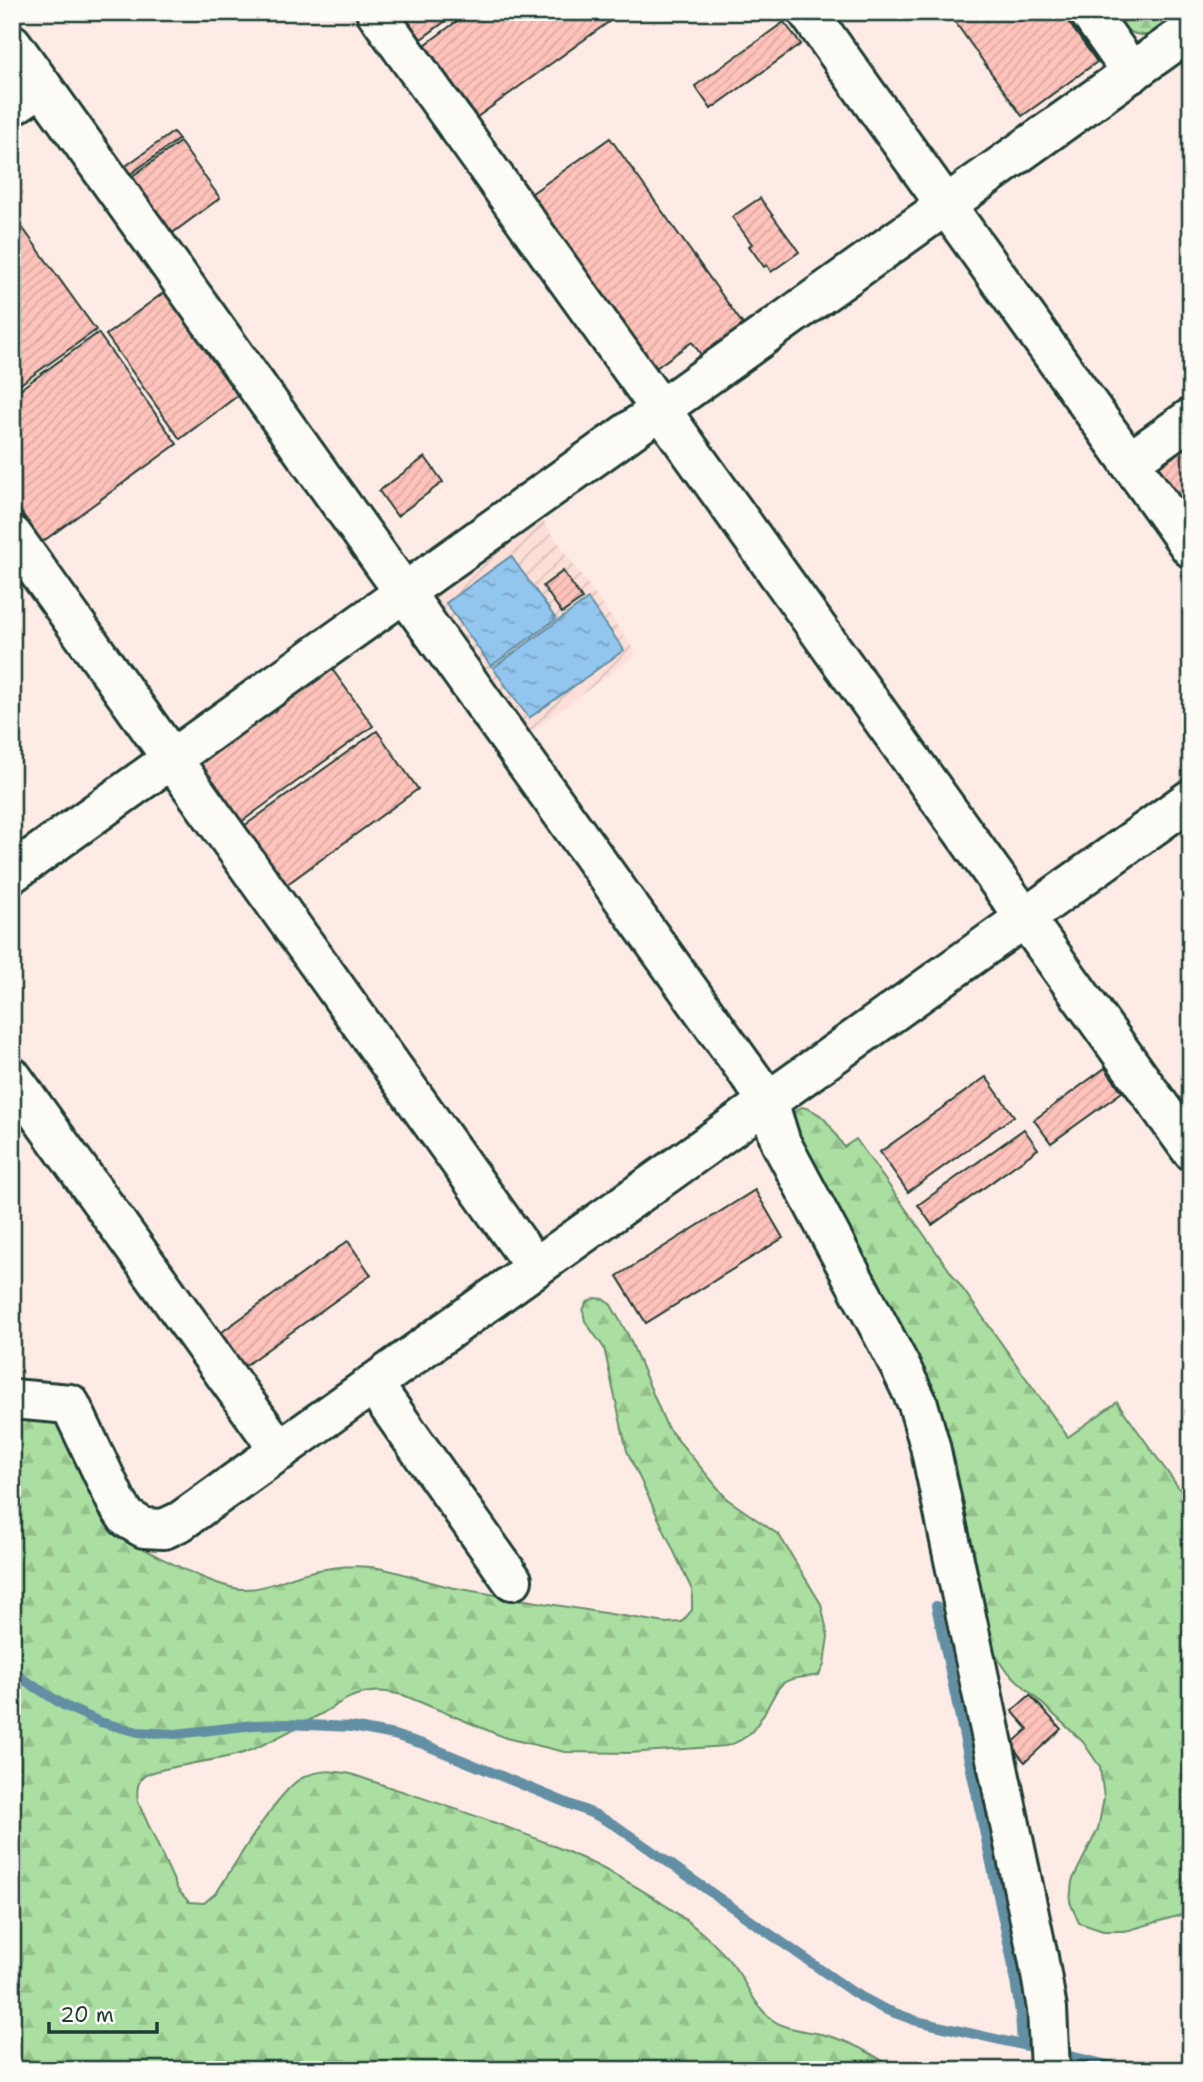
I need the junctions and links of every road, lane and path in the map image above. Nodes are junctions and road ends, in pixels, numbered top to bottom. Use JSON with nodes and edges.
{"nodes":[{"id":1,"x":376,"y":12,"type":"edge"},
{"id":2,"x":808,"y":12,"type":"edge"},
{"id":3,"x":1089,"y":12,"type":"edge"},
{"id":4,"x":1191,"y":30,"type":"edge"},
{"id":5,"x":12,"y":44,"type":"edge"},
{"id":6,"x":1132,"y":72,"type":"junction"},
{"id":7,"x":27,"y":96,"type":"edge"},
{"id":8,"x":946,"y":206,"type":"junction"},
{"id":9,"x":661,"y":410,"type":"junction"},
{"id":10,"x":1191,"y":418,"type":"edge"},
{"id":11,"x":1129,"y":462,"type":"junction"},
{"id":12,"x":12,"y":536,"type":"edge"},
{"id":13,"x":1191,"y":548,"type":"edge"},
{"id":14,"x":404,"y":593,"type":"junction"},
{"id":15,"x":172,"y":759,"type":"junction"},
{"id":16,"x":1191,"y":799,"type":"edge"},
{"id":17,"x":12,"y":873,"type":"edge"},
{"id":18,"x":1024,"y":918,"type":"junction"},
{"id":19,"x":12,"y":1077,"type":"edge"},
{"id":20,"x":768,"y":1101,"type":"junction"},
{"id":21,"x":1191,"y":1150,"type":"edge"},
{"id":22,"x":536,"y":1268,"type":"junction"},
{"id":23,"x":373,"y":1384,"type":"junction"},
{"id":24,"x":12,"y":1399,"type":"edge"},
{"id":25,"x":280,"y":1451,"type":"junction"},
{"id":26,"x":512,"y":1580,"type":"dead end"},
{"id":27,"x":1050,"y":2070,"type":"edge"}],
"edges":[{"from":1,"to":9,"type":"street"},
{"from":2,"to":8,"type":"street"},
{"from":3,"to":6,"type":"street"},
{"from":4,"to":6,"type":"street"},
{"from":5,"to":7,"type":"street"},
{"from":6,"to":8,"type":"street"},
{"from":7,"to":14,"type":"street"},
{"from":8,"to":9,"type":"street"},
{"from":8,"to":11,"type":"street"},
{"from":9,"to":14,"type":"street"},
{"from":9,"to":18,"type":"street"},
{"from":10,"to":11,"type":"street"},
{"from":11,"to":13,"type":"street"},
{"from":12,"to":15,"type":"street"},
{"from":14,"to":15,"type":"street"},
{"from":14,"to":20,"type":"street"},
{"from":15,"to":17,"type":"street"},
{"from":15,"to":22,"type":"street"},
{"from":16,"to":18,"type":"street"},
{"from":18,"to":20,"type":"street"},
{"from":18,"to":21,"type":"street"},
{"from":19,"to":25,"type":"street"},
{"from":20,"to":22,"type":"street"},
{"from":20,"to":27,"type":"street"},
{"from":22,"to":23,"type":"street"},
{"from":23,"to":25,"type":"street"},
{"from":23,"to":26,"type":"street"},
{"from":24,"to":25,"type":"street"}]}
